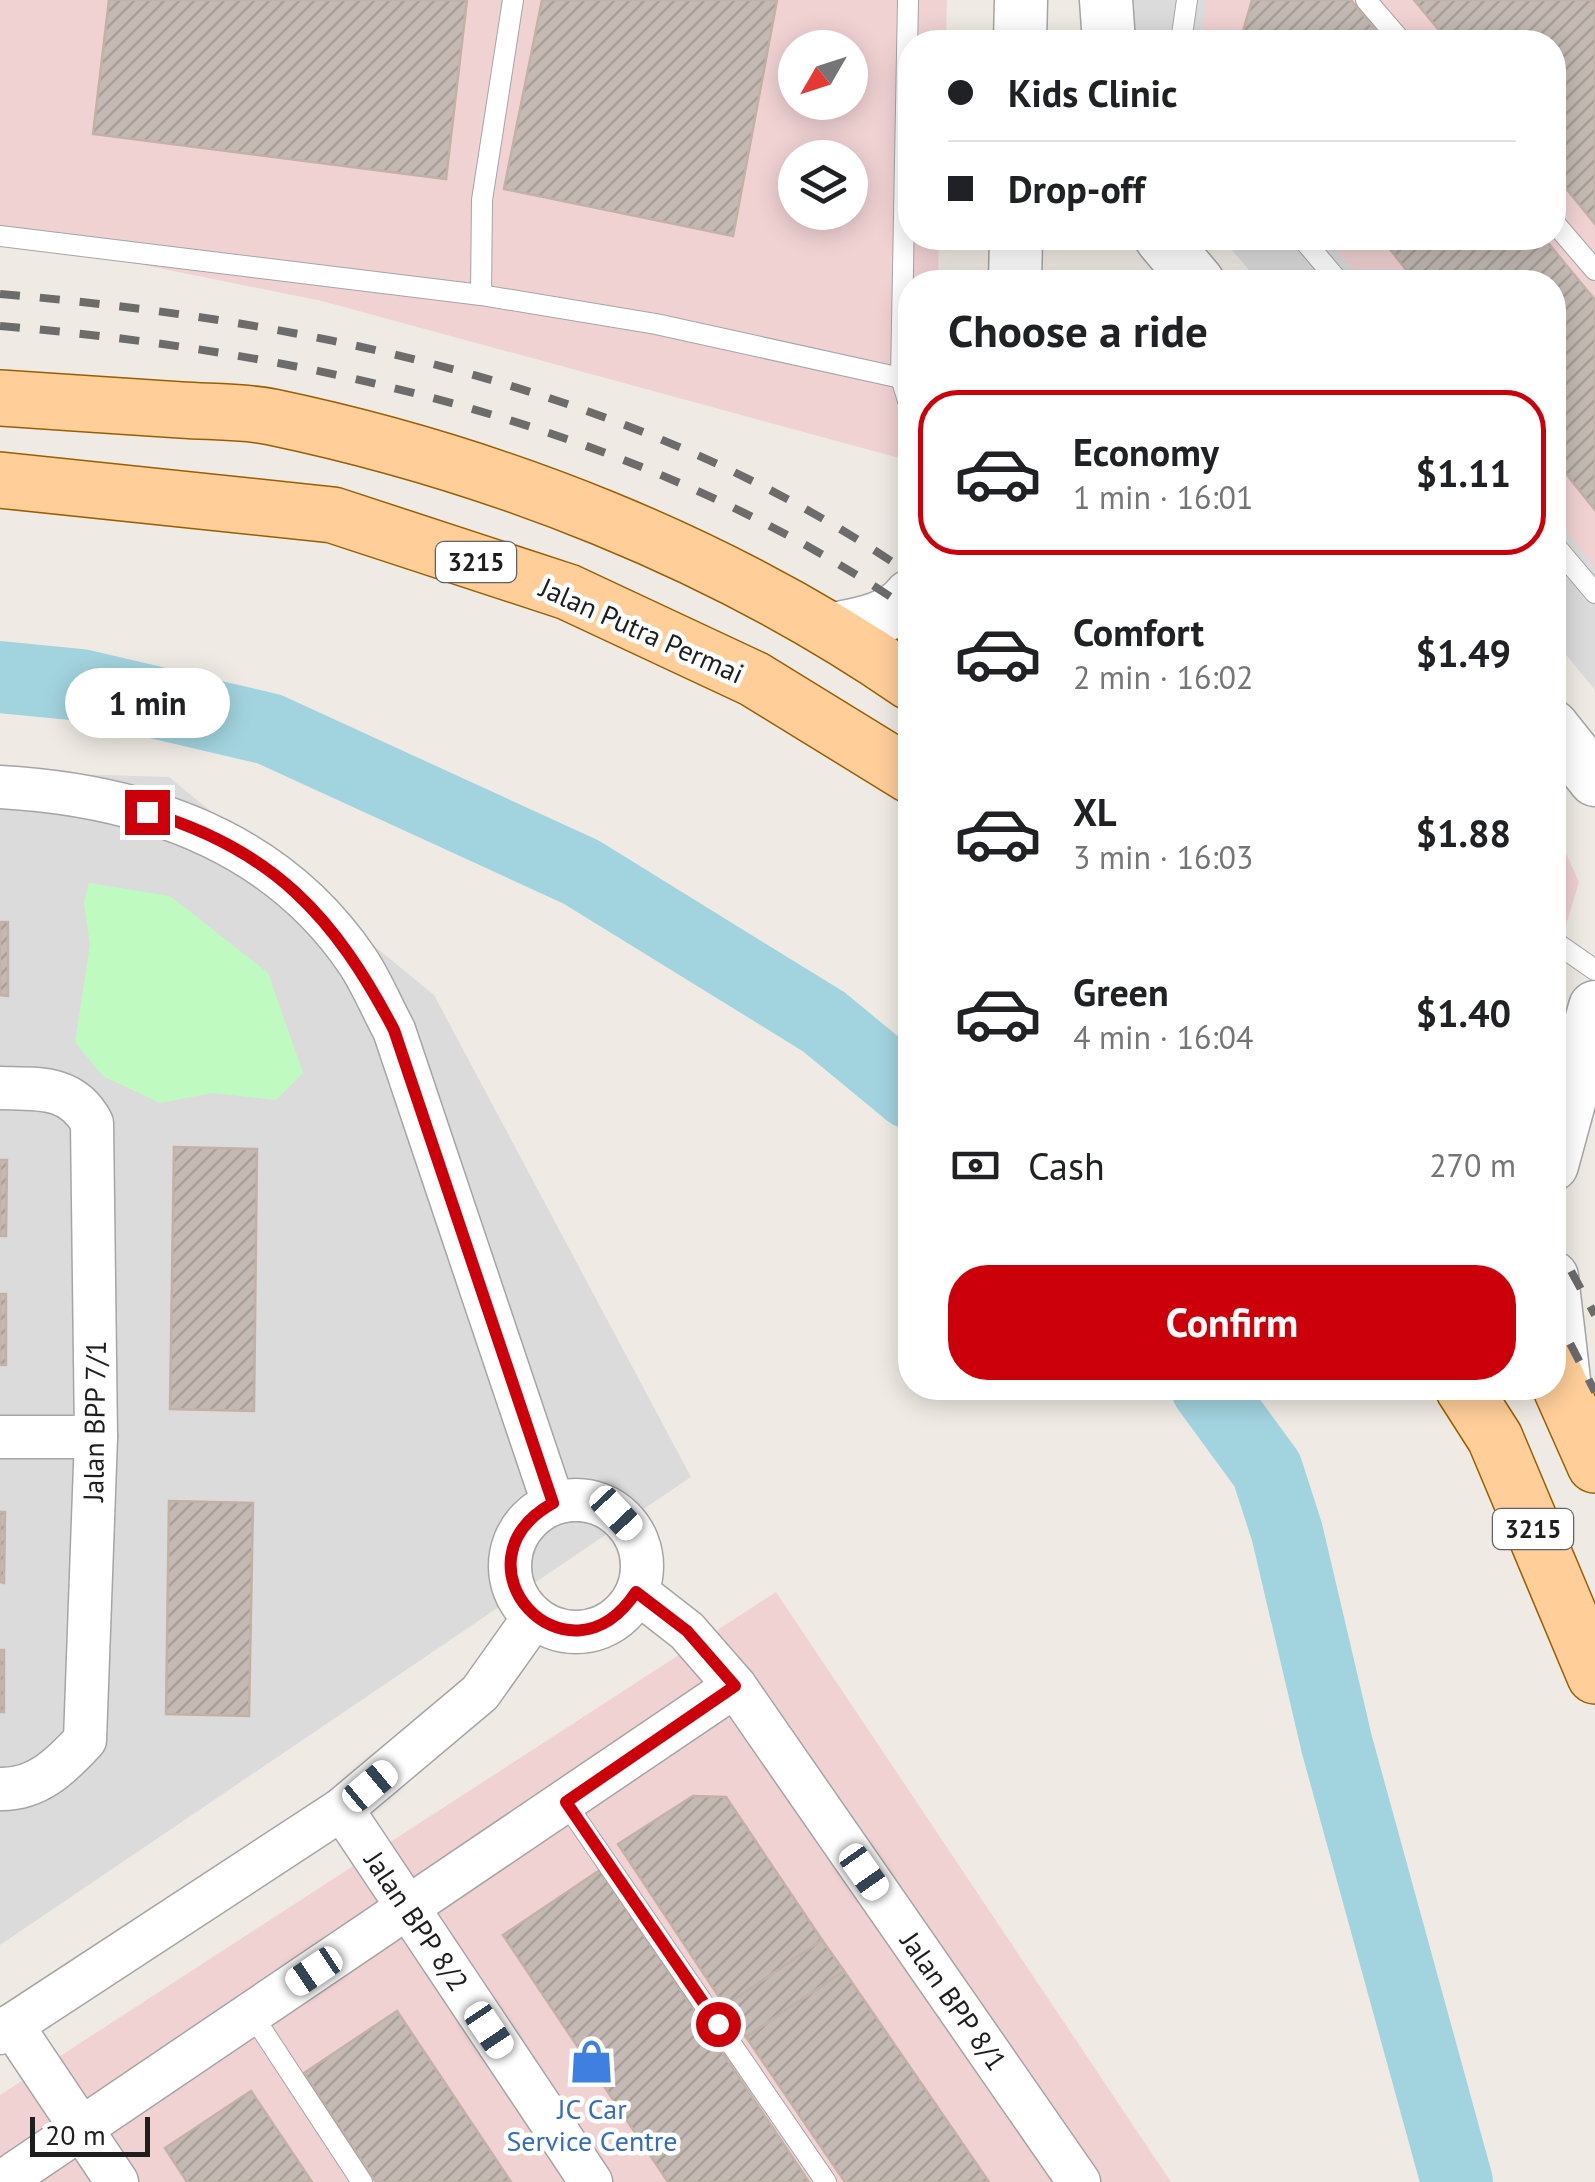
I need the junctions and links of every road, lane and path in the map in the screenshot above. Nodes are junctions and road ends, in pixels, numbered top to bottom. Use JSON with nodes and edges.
{"nodes":[{"id":1,"x":514,"y":0,"type":"edge"},
{"id":2,"x":908,"y":0,"type":"edge"},
{"id":3,"x":1021,"y":0,"type":"edge"},
{"id":4,"x":1106,"y":0,"type":"edge"},
{"id":5,"x":1187,"y":0,"type":"edge"},
{"id":6,"x":1366,"y":0,"type":"edge"},
{"id":7,"x":908,"y":30,"type":"edge"},
{"id":8,"x":1020,"y":30,"type":"edge"},
{"id":9,"x":1108,"y":30,"type":"edge"},
{"id":10,"x":1183,"y":30,"type":"edge"},
{"id":11,"x":1392,"y":30,"type":"edge"},
{"id":12,"x":0,"y":236,"type":"edge"},
{"id":13,"x":1566,"y":236,"type":"edge"},
{"id":14,"x":1170,"y":250,"type":"edge"},
{"id":15,"x":1312,"y":250,"type":"edge"},
{"id":16,"x":1188,"y":270,"type":"edge"},
{"id":17,"x":1330,"y":270,"type":"edge"},
{"id":18,"x":1595,"y":270,"type":"edge"},
{"id":19,"x":482,"y":296,"type":"junction"},
{"id":20,"x":898,"y":377,"type":"edge"},
{"id":21,"x":0,"y":398,"type":"edge"},
{"id":22,"x":0,"y":480,"type":"edge"},
{"id":23,"x":1566,"y":559,"type":"edge"},
{"id":24,"x":1595,"y":593,"type":"edge"},
{"id":25,"x":898,"y":609,"type":"edge"},
{"id":26,"x":833,"y":629,"type":"junction"},
{"id":27,"x":898,"y":674,"type":"edge"},
{"id":28,"x":1566,"y":744,"type":"edge"},
{"id":29,"x":898,"y":768,"type":"edge"},
{"id":30,"x":1595,"y":780,"type":"edge"},
{"id":31,"x":0,"y":788,"type":"edge"},
{"id":32,"x":1566,"y":950,"type":"edge"},
{"id":33,"x":1595,"y":970,"type":"edge"},
{"id":34,"x":1595,"y":1007,"type":"edge"},
{"id":35,"x":0,"y":1088,"type":"edge"},
{"id":36,"x":1566,"y":1114,"type":"edge"},
{"id":37,"x":1566,"y":1395,"type":"edge"},
{"id":38,"x":1470,"y":1400,"type":"edge"},
{"id":39,"x":96,"y":1436,"type":"junction"},
{"id":40,"x":0,"y":1437,"type":"edge"},
{"id":41,"x":1595,"y":1465,"type":"edge"},
{"id":42,"x":553,"y":1503,"type":"junction"},
{"id":43,"x":636,"y":1592,"type":"junction"},
{"id":44,"x":534,"y":1617,"type":"junction"},
{"id":45,"x":1595,"y":1676,"type":"edge"},
{"id":46,"x":735,"y":1686,"type":"junction"},
{"id":47,"x":0,"y":1789,"type":"edge"},
{"id":48,"x":566,"y":1802,"type":"junction"},
{"id":49,"x":342,"y":1809,"type":"junction"},
{"id":50,"x":408,"y":1908,"type":"junction"},
{"id":51,"x":250,"y":2013,"type":"junction"},
{"id":52,"x":6,"y":2029,"type":"edge"},
{"id":53,"x":82,"y":2128,"type":"junction"},
{"id":54,"x":2,"y":2182,"type":"edge"},
{"id":55,"x":117,"y":2182,"type":"edge"},
{"id":56,"x":362,"y":2182,"type":"edge"},
{"id":57,"x":591,"y":2182,"type":"edge"},
{"id":58,"x":826,"y":2182,"type":"edge"},
{"id":59,"x":1080,"y":2182,"type":"edge"}],
"edges":[{"from":1,"to":19,"type":"lane"},
{"from":2,"to":7,"type":"lane"},
{"from":3,"to":8,"type":"street"},
{"from":4,"to":9,"type":"street"},
{"from":5,"to":10,"type":"lane"},
{"from":6,"to":11,"type":"lane"},
{"from":12,"to":19,"type":"lane"},
{"from":13,"to":18,"type":"lane"},
{"from":14,"to":16,"type":"street"},
{"from":15,"to":17,"type":"lane"},
{"from":19,"to":20,"type":"lane"},
{"from":21,"to":26,"type":"main road"},
{"from":22,"to":29,"type":"main road","name":"Jalan Putra Permai","number":"3215"},
{"from":23,"to":24,"type":"lane"},
{"from":25,"to":26,"type":"street"},
{"from":26,"to":27,"type":"main road"},
{"from":28,"to":30,"type":"street"},
{"from":31,"to":42,"type":"street"},
{"from":32,"to":33,"type":"lane"},
{"from":34,"to":36,"type":"street"},
{"from":35,"to":39,"type":"street","name":"Jalan BPP 7/1"},
{"from":37,"to":41,"type":"main road"},
{"from":38,"to":45,"type":"main road","number":"3215"},
{"from":39,"to":40,"type":"street"},
{"from":39,"to":47,"type":"street","name":"Jalan BPP 7/1"},
{"from":42,"to":43,"type":"street"},
{"from":42,"to":44,"type":"street"},
{"from":43,"to":44,"type":"street"},
{"from":43,"to":46,"type":"street","name":"Jalan BPP 8/1"},
{"from":44,"to":49,"type":"street"},
{"from":46,"to":48,"type":"street"},
{"from":46,"to":59,"type":"street","name":"Jalan BPP 8/1"},
{"from":48,"to":50,"type":"street"},
{"from":48,"to":58,"type":"lane"},
{"from":49,"to":50,"type":"street","name":"Jalan BPP 8/2"},
{"from":49,"to":52,"type":"street"},
{"from":50,"to":51,"type":"street"},
{"from":50,"to":57,"type":"street","name":"Jalan BPP 8/2"},
{"from":51,"to":53,"type":"street"},
{"from":51,"to":56,"type":"lane"},
{"from":52,"to":53,"type":"street"},
{"from":53,"to":54,"type":"street"},
{"from":53,"to":55,"type":"street"}]}
